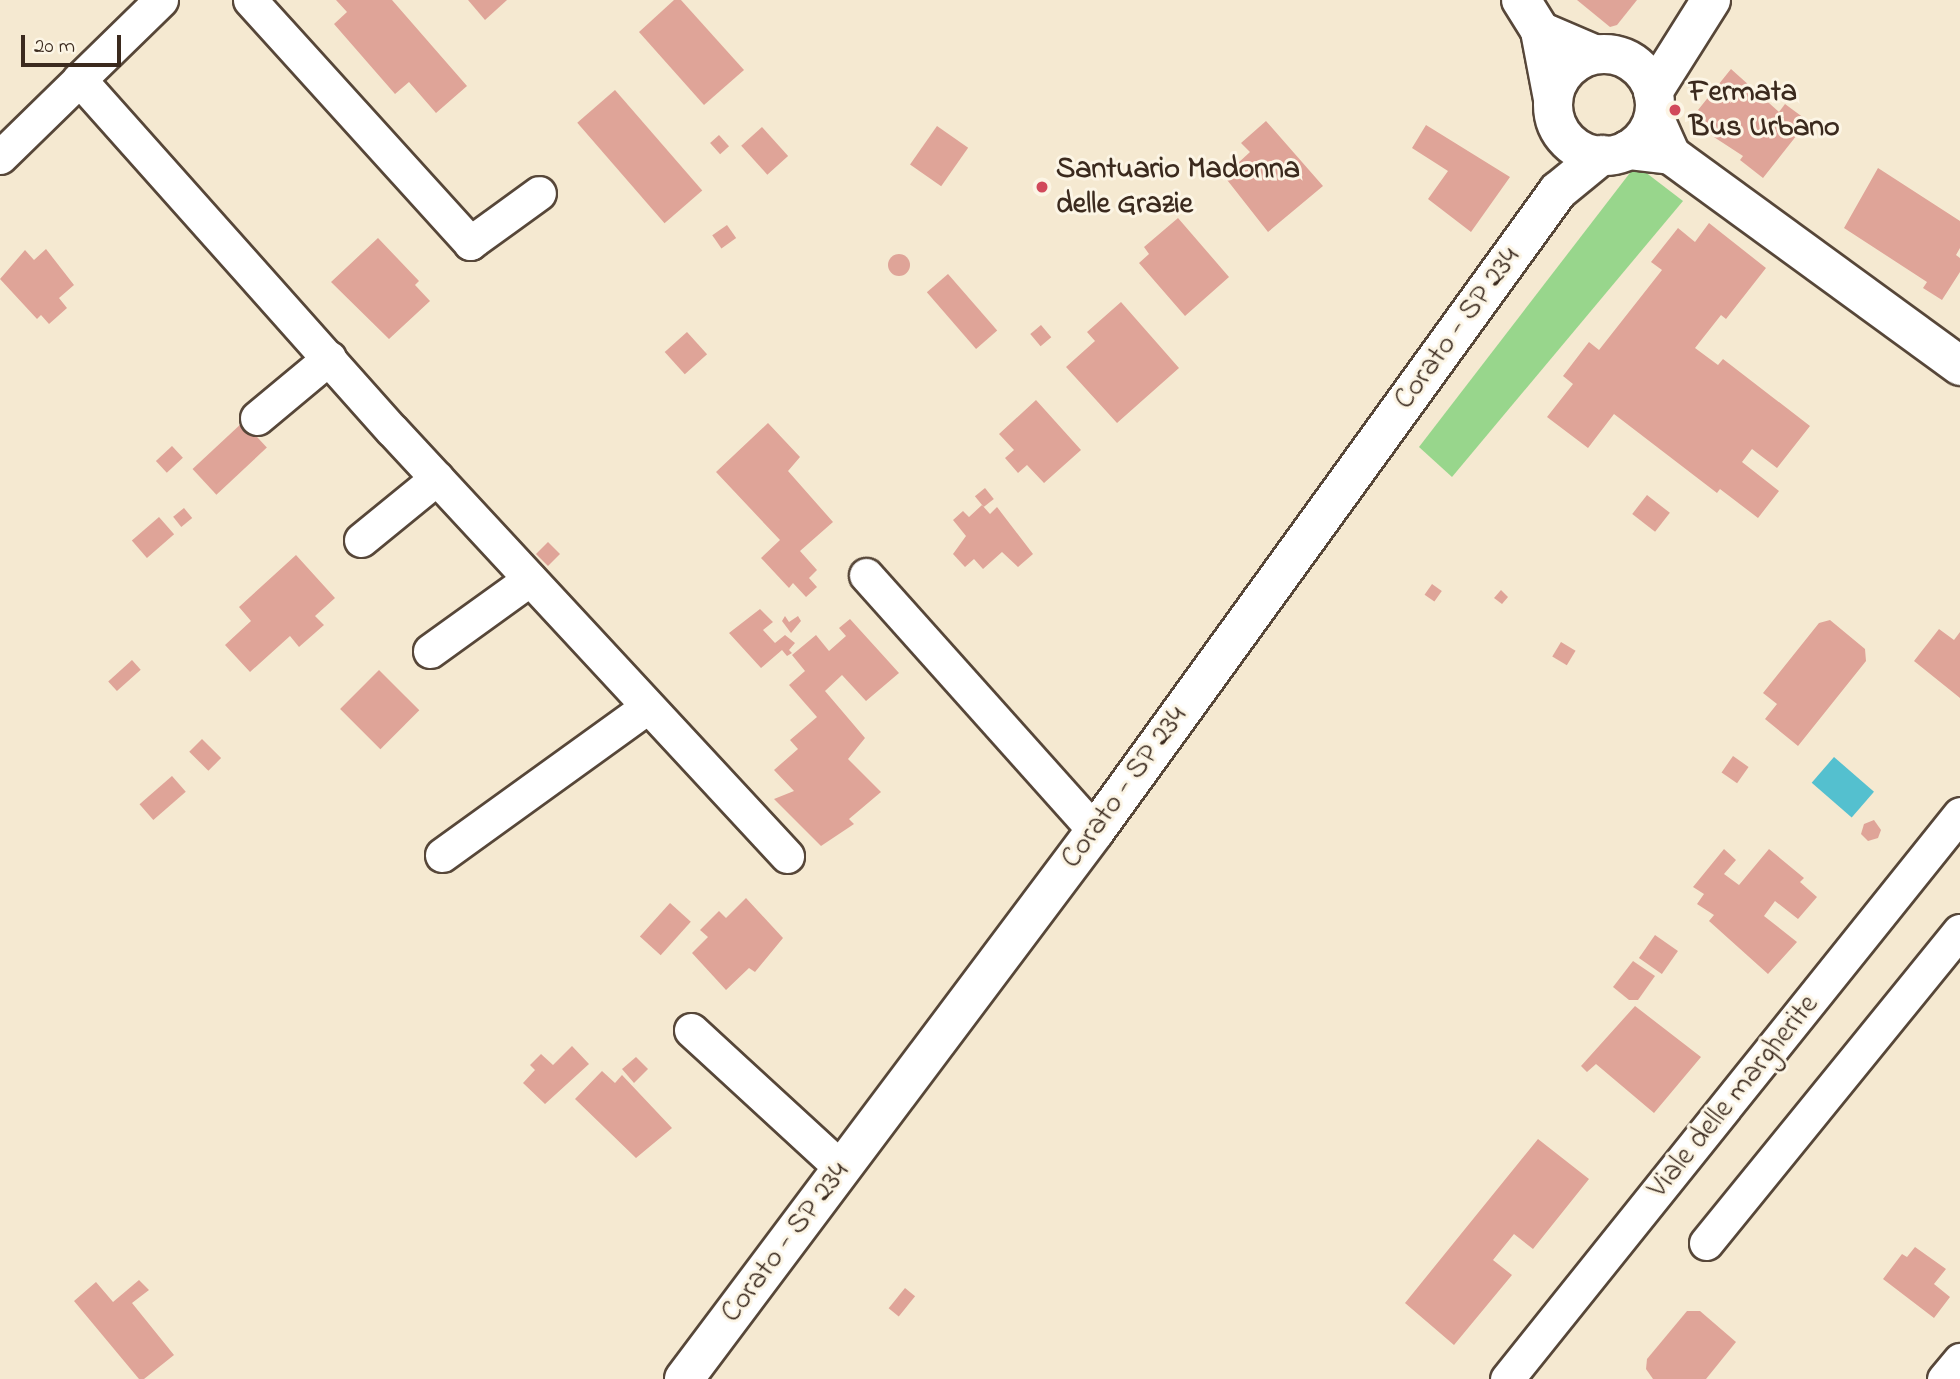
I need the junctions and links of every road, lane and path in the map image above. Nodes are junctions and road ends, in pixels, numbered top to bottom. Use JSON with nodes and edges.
{"nodes":[{"id":1,"x":161,"y":0,"type":"edge"},
{"id":2,"x":250,"y":0,"type":"edge"},
{"id":3,"x":1703,"y":10,"type":"edge"},
{"id":4,"x":1531,"y":15,"type":"edge"},
{"id":5,"x":1607,"y":55,"type":"junction"},
{"id":6,"x":79,"y":79,"type":"junction"},
{"id":7,"x":1653,"y":105,"type":"junction"},
{"id":8,"x":1557,"y":115,"type":"junction"},
{"id":9,"x":1615,"y":153,"type":"junction"},
{"id":10,"x":1671,"y":155,"type":"junction"},
{"id":11,"x":0,"y":156,"type":"edge"},
{"id":12,"x":1558,"y":191,"type":"junction"},
{"id":13,"x":539,"y":192,"type":"dead end"},
{"id":14,"x":329,"y":358,"type":"junction"},
{"id":15,"x":1960,"y":366,"type":"edge"},
{"id":16,"x":257,"y":418,"type":"dead end"},
{"id":17,"x":437,"y":478,"type":"junction"},
{"id":18,"x":361,"y":540,"type":"dead end"},
{"id":19,"x":866,"y":575,"type":"dead end"},
{"id":20,"x":530,"y":579,"type":"junction"},
{"id":21,"x":430,"y":651,"type":"dead end"},
{"id":22,"x":647,"y":707,"type":"junction"},
{"id":23,"x":1960,"y":814,"type":"edge"},
{"id":24,"x":1094,"y":831,"type":"junction"},
{"id":25,"x":442,"y":855,"type":"dead end"},
{"id":26,"x":788,"y":856,"type":"dead end"},
{"id":27,"x":1960,"y":931,"type":"edge"},
{"id":28,"x":691,"y":1030,"type":"dead end"},
{"id":29,"x":842,"y":1168,"type":"junction"},
{"id":30,"x":1706,"y":1242,"type":"dead end"},
{"id":31,"x":1960,"y":1360,"type":"edge"},
{"id":32,"x":684,"y":1379,"type":"edge"},
{"id":33,"x":1507,"y":1379,"type":"edge"},
{"id":34,"x":1944,"y":1379,"type":"edge"}],
"edges":[{"from":1,"to":6,"type":"street"},
{"from":2,"to":13,"type":"street"},
{"from":3,"to":5,"type":"main road","name":"Corato - SP 234"},
{"from":3,"to":7,"type":"main road","name":"Corato - SP 234"},
{"from":4,"to":5,"type":"main road"},
{"from":4,"to":8,"type":"main road"},
{"from":5,"to":7,"type":"main road"},
{"from":5,"to":8,"type":"main road","name":"Corato - SP 234"},
{"from":6,"to":11,"type":"street"},
{"from":6,"to":14,"type":"street"},
{"from":7,"to":9,"type":"main road","name":"Corato - SP 234"},
{"from":7,"to":10,"type":"main road"},
{"from":8,"to":9,"type":"main road"},
{"from":8,"to":12,"type":"main road","name":"Corato - SP 234"},
{"from":9,"to":10,"type":"main road"},
{"from":9,"to":12,"type":"main road","name":"Corato - SP 234"},
{"from":10,"to":15,"type":"main road"},
{"from":12,"to":24,"type":"main road","name":"Corato - SP 234"},
{"from":14,"to":16,"type":"street"},
{"from":14,"to":17,"type":"street"},
{"from":17,"to":18,"type":"street"},
{"from":17,"to":20,"type":"street"},
{"from":19,"to":24,"type":"street"},
{"from":20,"to":21,"type":"street"},
{"from":20,"to":22,"type":"street"},
{"from":22,"to":25,"type":"street"},
{"from":22,"to":26,"type":"street"},
{"from":23,"to":33,"type":"street","name":"Viale delle margherite"},
{"from":24,"to":29,"type":"main road","name":"Corato - SP 234"},
{"from":27,"to":30,"type":"street"},
{"from":28,"to":29,"type":"street"},
{"from":29,"to":32,"type":"main road","name":"Corato - SP 234"},
{"from":31,"to":34,"type":"street"}]}
